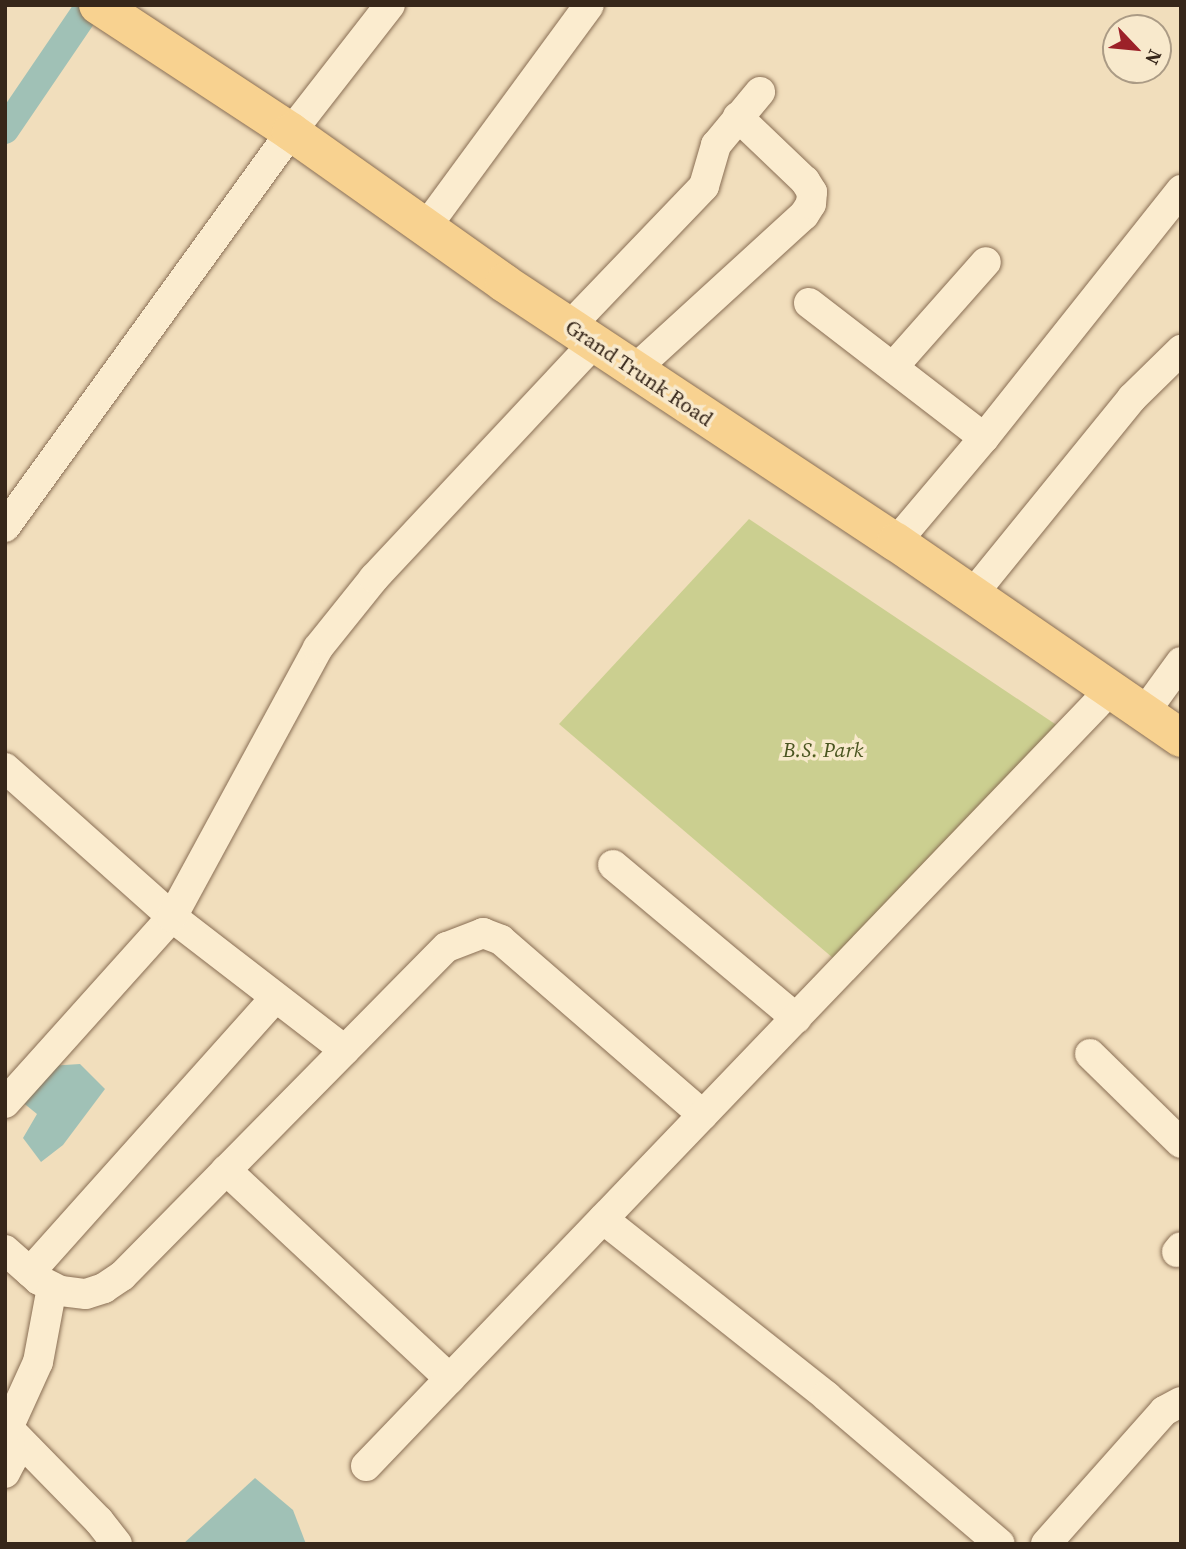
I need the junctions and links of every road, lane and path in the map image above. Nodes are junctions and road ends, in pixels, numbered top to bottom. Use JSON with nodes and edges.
{"nodes":[{"id":1,"x":98,"y":5,"type":"edge"},
{"id":2,"x":390,"y":5,"type":"edge"},
{"id":3,"x":589,"y":5,"type":"edge"},
{"id":4,"x":760,"y":92,"type":"dead end"},
{"id":5,"x":737,"y":117,"type":"junction"},
{"id":6,"x":291,"y":132,"type":"junction"},
{"id":7,"x":1181,"y":190,"type":"edge"},
{"id":8,"x":426,"y":228,"type":"junction"},
{"id":9,"x":986,"y":261,"type":"dead end"},
{"id":10,"x":809,"y":303,"type":"dead end"},
{"id":11,"x":581,"y":335,"type":"junction"},
{"id":12,"x":1181,"y":350,"type":"edge"},
{"id":13,"x":893,"y":367,"type":"junction"},
{"id":14,"x":634,"y":370,"type":"junction"},
{"id":15,"x":984,"y":438,"type":"junction"},
{"id":16,"x":5,"y":527,"type":"edge"},
{"id":17,"x":896,"y":542,"type":"junction"},
{"id":18,"x":972,"y":595,"type":"junction"},
{"id":19,"x":1181,"y":662,"type":"edge"},
{"id":20,"x":1111,"y":689,"type":"junction"},
{"id":21,"x":1144,"y":713,"type":"junction"},
{"id":22,"x":1181,"y":738,"type":"edge"},
{"id":23,"x":5,"y":768,"type":"edge"},
{"id":24,"x":613,"y":865,"type":"dead end"},
{"id":25,"x":172,"y":917,"type":"junction"},
{"id":26,"x":275,"y":998,"type":"junction"},
{"id":27,"x":796,"y":1018,"type":"junction"},
{"id":28,"x":345,"y":1050,"type":"junction"},
{"id":29,"x":1090,"y":1054,"type":"dead end"},
{"id":30,"x":5,"y":1103,"type":"edge"},
{"id":31,"x":703,"y":1115,"type":"junction"},
{"id":32,"x":1181,"y":1143,"type":"edge"},
{"id":33,"x":226,"y":1170,"type":"junction"},
{"id":34,"x":603,"y":1219,"type":"junction"},
{"id":35,"x":5,"y":1250,"type":"edge"},
{"id":36,"x":41,"y":1280,"type":"junction"},
{"id":37,"x":450,"y":1380,"type":"junction"},
{"id":38,"x":1181,"y":1402,"type":"edge"},
{"id":39,"x":8,"y":1427,"type":"junction"},
{"id":40,"x":366,"y":1466,"type":"dead end"},
{"id":41,"x":5,"y":1473,"type":"edge"},
{"id":42,"x":117,"y":1544,"type":"edge"},
{"id":43,"x":1000,"y":1544,"type":"edge"},
{"id":44,"x":1046,"y":1544,"type":"edge"}],
"edges":[{"from":1,"to":6,"type":"main road","name":"Grand Trunk Road"},
{"from":2,"to":6,"type":"street"},
{"from":3,"to":8,"type":"street"},
{"from":4,"to":5,"type":"street"},
{"from":5,"to":11,"type":"street"},
{"from":5,"to":14,"type":"street"},
{"from":6,"to":8,"type":"main road","name":"Grand Trunk Road"},
{"from":6,"to":16,"type":"street"},
{"from":7,"to":15,"type":"street"},
{"from":8,"to":11,"type":"main road","name":"Grand Trunk Road"},
{"from":9,"to":13,"type":"street"},
{"from":10,"to":13,"type":"street"},
{"from":11,"to":14,"type":"main road","name":"Grand Trunk Road"},
{"from":11,"to":25,"type":"street"},
{"from":12,"to":18,"type":"street"},
{"from":13,"to":15,"type":"street"},
{"from":14,"to":17,"type":"main road","name":"Grand Trunk Road"},
{"from":15,"to":17,"type":"street"},
{"from":17,"to":18,"type":"main road","name":"Grand Trunk Road"},
{"from":18,"to":20,"type":"main road","name":"Grand Trunk Road"},
{"from":19,"to":21,"type":"street"},
{"from":20,"to":21,"type":"main road","name":"Grand Trunk Road"},
{"from":20,"to":27,"type":"street"},
{"from":21,"to":22,"type":"main road","name":"Grand Trunk Road"},
{"from":23,"to":25,"type":"street"},
{"from":24,"to":27,"type":"street"},
{"from":25,"to":26,"type":"street"},
{"from":25,"to":30,"type":"street"},
{"from":26,"to":28,"type":"street"},
{"from":26,"to":36,"type":"street"},
{"from":27,"to":31,"type":"street"},
{"from":28,"to":31,"type":"street"},
{"from":28,"to":33,"type":"street"},
{"from":29,"to":32,"type":"street"},
{"from":31,"to":34,"type":"street"},
{"from":33,"to":36,"type":"street"},
{"from":33,"to":37,"type":"street"},
{"from":34,"to":37,"type":"street"},
{"from":34,"to":43,"type":"street"},
{"from":35,"to":36,"type":"street"},
{"from":36,"to":39,"type":"street"},
{"from":37,"to":40,"type":"street"},
{"from":38,"to":44,"type":"street"},
{"from":39,"to":41,"type":"street"},
{"from":39,"to":42,"type":"street"}]}
